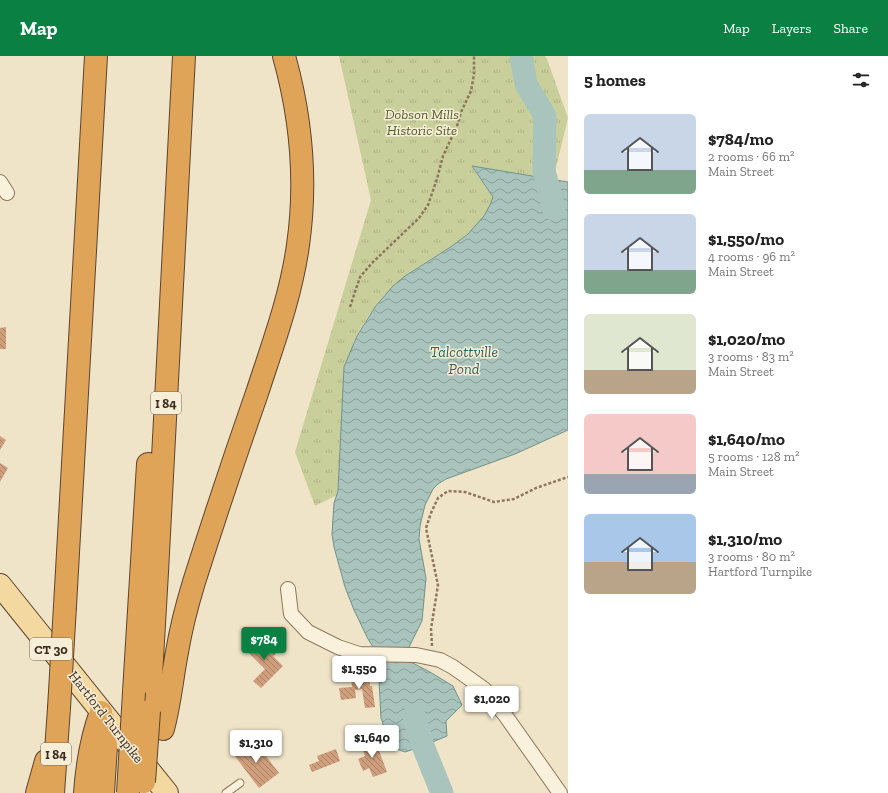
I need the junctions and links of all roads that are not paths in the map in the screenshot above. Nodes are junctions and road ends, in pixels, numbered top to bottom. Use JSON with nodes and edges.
{"nodes":[{"id":1,"x":96,"y":56,"type":"edge"},
{"id":2,"x":184,"y":56,"type":"edge"},
{"id":3,"x":284,"y":56,"type":"edge"},
{"id":4,"x":0,"y":585,"type":"edge"},
{"id":5,"x":288,"y":589,"type":"dead end"},
{"id":6,"x":58,"y":712,"type":"junction"},
{"id":7,"x":101,"y":712,"type":"junction"},
{"id":8,"x":240,"y":783,"type":"dead end"},
{"id":9,"x":138,"y":789,"type":"edge"},
{"id":10,"x":37,"y":793,"type":"edge"},
{"id":11,"x":53,"y":793,"type":"edge"},
{"id":12,"x":85,"y":793,"type":"edge"},
{"id":13,"x":103,"y":793,"type":"edge"},
{"id":14,"x":167,"y":793,"type":"edge"},
{"id":15,"x":226,"y":793,"type":"edge"},
{"id":16,"x":560,"y":793,"type":"edge"}],
"edges":[{"from":1,"to":6,"type":"highway","number":"I 84","bridge":true},
{"from":2,"to":9,"type":"highway","number":"I 84","bridge":true},
{"from":2,"to":9,"type":"highway","bridge":true},
{"from":3,"to":9,"type":"highway","bridge":true},
{"from":4,"to":7,"type":"main road","name":"Hartford Turnpike","number":"CT 30"},
{"from":5,"to":16,"type":"street"},
{"from":6,"to":10,"type":"highway"},
{"from":6,"to":11,"type":"highway","number":"I 84"},
{"from":7,"to":12,"type":"highway"},
{"from":7,"to":13,"type":"highway"},
{"from":7,"to":14,"type":"main road","name":"Hartford Turnpike","number":"CT 30"},
{"from":8,"to":15,"type":"lane"}]}
